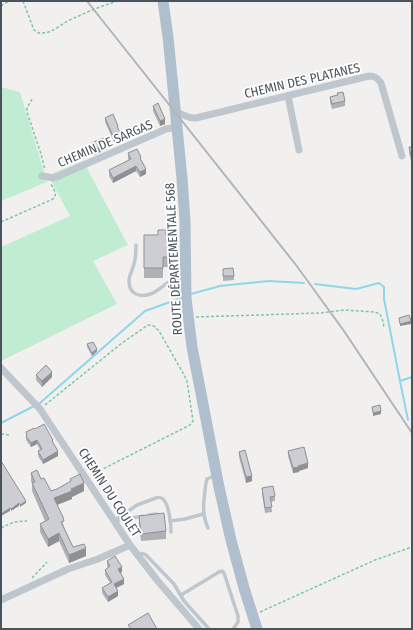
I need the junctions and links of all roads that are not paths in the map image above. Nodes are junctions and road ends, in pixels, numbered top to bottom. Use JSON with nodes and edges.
{"nodes":[{"id":1,"x":163,"y":1,"type":"edge"},
{"id":2,"x":288,"y":96,"type":"junction"},
{"id":3,"x":176,"y":113,"type":"junction"},
{"id":4,"x":177,"y":127,"type":"junction"},
{"id":5,"x":299,"y":150,"type":"dead end"},
{"id":6,"x":402,"y":156,"type":"dead end"},
{"id":7,"x":45,"y":177,"type":"road end"},
{"id":8,"x":136,"y":245,"type":"dead end"},
{"id":9,"x":186,"y":278,"type":"junction"},
{"id":10,"x":1,"y":368,"type":"edge"},
{"id":11,"x":217,"y":475,"type":"junction"},
{"id":12,"x":157,"y":514,"type":"edge"},
{"id":13,"x":203,"y":514,"type":"junction"},
{"id":14,"x":114,"y":521,"type":"junction"},
{"id":15,"x":170,"y":521,"type":"junction"},
{"id":16,"x":208,"y":528,"type":"dead end"},
{"id":17,"x":171,"y":532,"type":"dead end"},
{"id":18,"x":130,"y":545,"type":"junction"},
{"id":19,"x":137,"y":555,"type":"junction"},
{"id":20,"x":181,"y":595,"type":"junction"},
{"id":21,"x":1,"y":600,"type":"edge"},
{"id":22,"x":199,"y":629,"type":"edge"},
{"id":23,"x":209,"y":629,"type":"edge"},
{"id":24,"x":233,"y":629,"type":"edge"},
{"id":25,"x":257,"y":629,"type":"edge"}],
"edges":[{"from":1,"to":3,"type":"main road","name":"ROUTE DÉPARTEMENTALE 568"},
{"from":2,"to":3,"type":"street","name":"CHEMIN DES PLATANES"},
{"from":2,"to":5,"type":"street"},
{"from":2,"to":6,"type":"street","name":"CHEMIN DES PLATANES"},
{"from":3,"to":4,"type":"main road","name":"ROUTE DÉPARTEMENTALE 568"},
{"from":4,"to":7,"type":"street","name":"CHEMIN DE SARGAS"},
{"from":4,"to":9,"type":"main road","name":"ROUTE DÉPARTEMENTALE 568"},
{"from":8,"to":9,"type":"lane"},
{"from":9,"to":11,"type":"main road","name":"ROUTE DÉPARTEMENTALE 568"},
{"from":10,"to":14,"type":"street","name":"CHEMIN DU COULET"},
{"from":11,"to":13,"type":"lane"},
{"from":11,"to":25,"type":"main road","name":"ROUTE DÉPARTEMENTALE 568"},
{"from":12,"to":14,"type":"lane"},
{"from":13,"to":15,"type":"lane"},
{"from":13,"to":16,"type":"lane"},
{"from":14,"to":15,"type":"lane"},
{"from":14,"to":18,"type":"street","name":"CHEMIN DU COULET"},
{"from":15,"to":17,"type":"lane"},
{"from":18,"to":19,"type":"street","name":"CHEMIN DU COULET"},
{"from":18,"to":21,"type":"street"},
{"from":19,"to":20,"type":"lane"},
{"from":19,"to":22,"type":"street","name":"CHEMIN DU COULET"},
{"from":20,"to":23,"type":"lane"},
{"from":20,"to":24,"type":"lane"}]}
